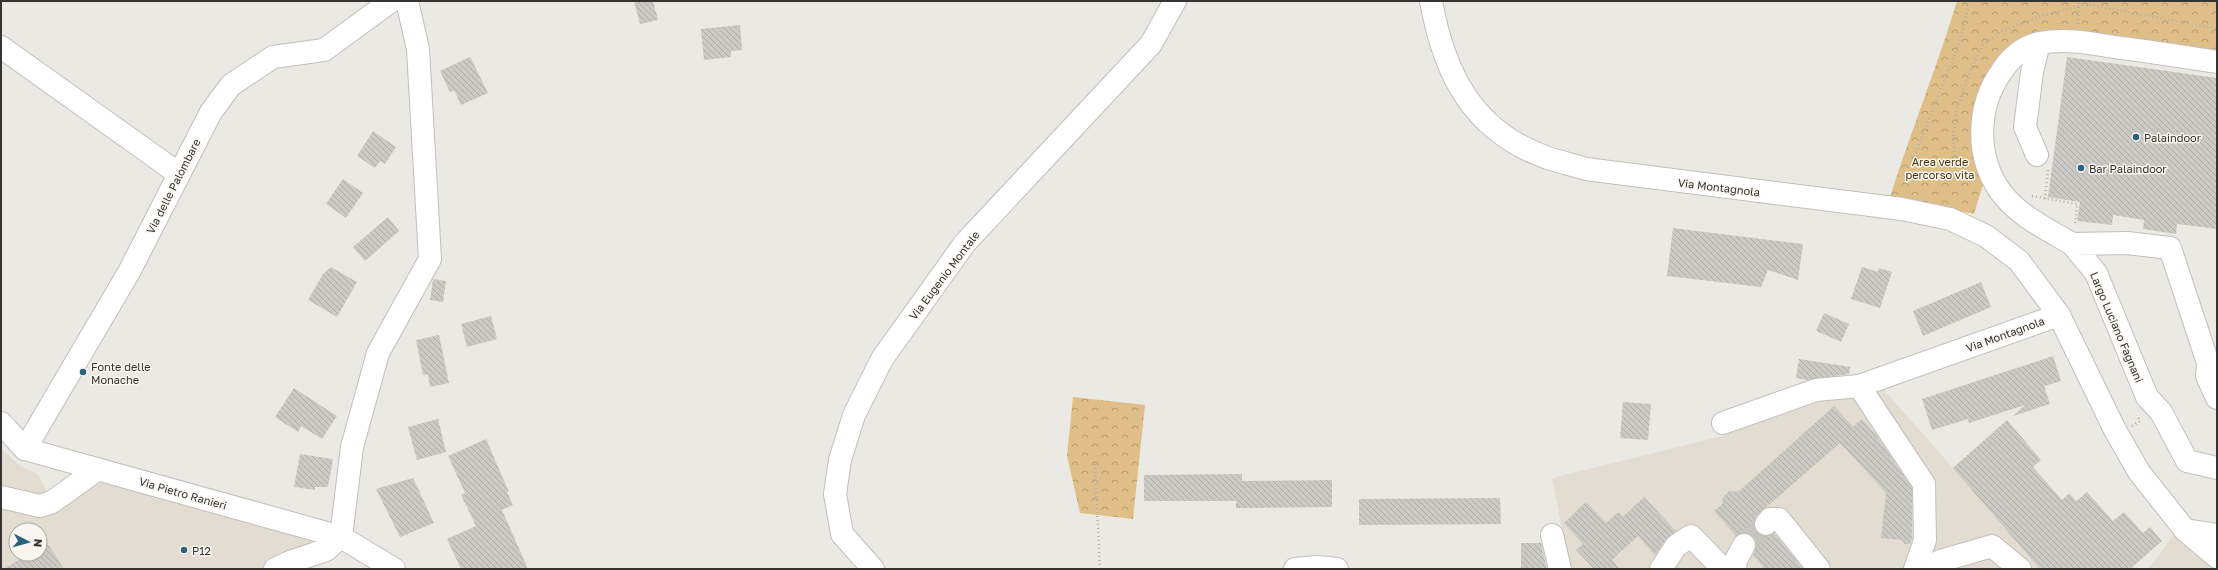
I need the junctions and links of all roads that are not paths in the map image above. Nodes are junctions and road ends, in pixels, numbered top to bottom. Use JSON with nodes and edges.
{"nodes":[{"id":1,"x":391,"y":1,"type":"edge"},
{"id":2,"x":407,"y":1,"type":"edge"},
{"id":3,"x":1175,"y":1,"type":"edge"},
{"id":4,"x":1431,"y":1,"type":"edge"},
{"id":5,"x":2039,"y":43,"type":"junction"},
{"id":6,"x":1,"y":47,"type":"edge"},
{"id":7,"x":2217,"y":62,"type":"edge"},
{"id":8,"x":2043,"y":163,"type":"road end"},
{"id":9,"x":179,"y":174,"type":"junction"},
{"id":10,"x":2072,"y":244,"type":"junction"},
{"id":11,"x":2059,"y":315,"type":"junction"},
{"id":12,"x":1860,"y":386,"type":"junction"},
{"id":13,"x":2217,"y":398,"type":"edge"},
{"id":14,"x":1,"y":423,"type":"edge"},
{"id":15,"x":1723,"y":423,"type":"dead end"},
{"id":16,"x":25,"y":449,"type":"junction"},
{"id":17,"x":2217,"y":468,"type":"edge"},
{"id":18,"x":98,"y":469,"type":"junction"},
{"id":19,"x":1,"y":497,"type":"edge"},
{"id":20,"x":1766,"y":524,"type":"tunnel mouth"},
{"id":21,"x":2185,"y":530,"type":"junction"},
{"id":22,"x":2217,"y":535,"type":"edge"},
{"id":23,"x":1552,"y":536,"type":"dead end"},
{"id":24,"x":341,"y":537,"type":"junction"},
{"id":25,"x":1744,"y":545,"type":"tunnel mouth"},
{"id":26,"x":2217,"y":557,"type":"edge"},
{"id":27,"x":303,"y":563,"type":"edge"},
{"id":28,"x":1939,"y":565,"type":"edge"},
{"id":29,"x":275,"y":569,"type":"edge"},
{"id":30,"x":394,"y":569,"type":"edge"},
{"id":31,"x":873,"y":569,"type":"edge"},
{"id":32,"x":1295,"y":569,"type":"edge"},
{"id":33,"x":1337,"y":569,"type":"edge"},
{"id":34,"x":1560,"y":569,"type":"edge"},
{"id":35,"x":1661,"y":569,"type":"edge"},
{"id":36,"x":1723,"y":569,"type":"edge"},
{"id":37,"x":1735,"y":569,"type":"edge"},
{"id":38,"x":1819,"y":569,"type":"edge"},
{"id":39,"x":1916,"y":569,"type":"edge"},
{"id":40,"x":2020,"y":569,"type":"edge"}],
"edges":[{"from":1,"to":9,"type":"street","name":"Via delle Palombare"},
{"from":2,"to":24,"type":"street"},
{"from":3,"to":31,"type":"street","name":"Via Eugenio Montale"},
{"from":4,"to":11,"type":"street","name":"Via Montagnola"},
{"from":5,"to":7,"type":"street"},
{"from":5,"to":8,"type":"street"},
{"from":5,"to":10,"type":"street"},
{"from":6,"to":9,"type":"street"},
{"from":9,"to":16,"type":"street","name":"Via delle Palombare"},
{"from":10,"to":13,"type":"street"},
{"from":10,"to":17,"type":"street","name":"Largo Luciano Fagnani"},
{"from":11,"to":12,"type":"street","name":"Via Montagnola"},
{"from":11,"to":21,"type":"street","name":"Via Montagnola"},
{"from":12,"to":15,"type":"street","name":"Via Montagnola"},
{"from":12,"to":39,"type":"street"},
{"from":14,"to":16,"type":"street"},
{"from":16,"to":18,"type":"street","name":"Via Pietro Ranieri"},
{"from":18,"to":19,"type":"street"},
{"from":18,"to":24,"type":"street","name":"Via Pietro Ranieri"},
{"from":20,"to":38,"type":"street"},
{"from":21,"to":22,"type":"street"},
{"from":21,"to":26,"type":"street","name":"Via Montagnola"},
{"from":23,"to":34,"type":"street"},
{"from":24,"to":27,"type":"street"},
{"from":24,"to":30,"type":"street","name":"Via Pietro Ranieri"},
{"from":25,"to":37,"type":"street"},
{"from":27,"to":29,"type":"street"},
{"from":28,"to":39,"type":"street"},
{"from":28,"to":40,"type":"street"},
{"from":32,"to":33,"type":"street"},
{"from":35,"to":36,"type":"street"}]}
